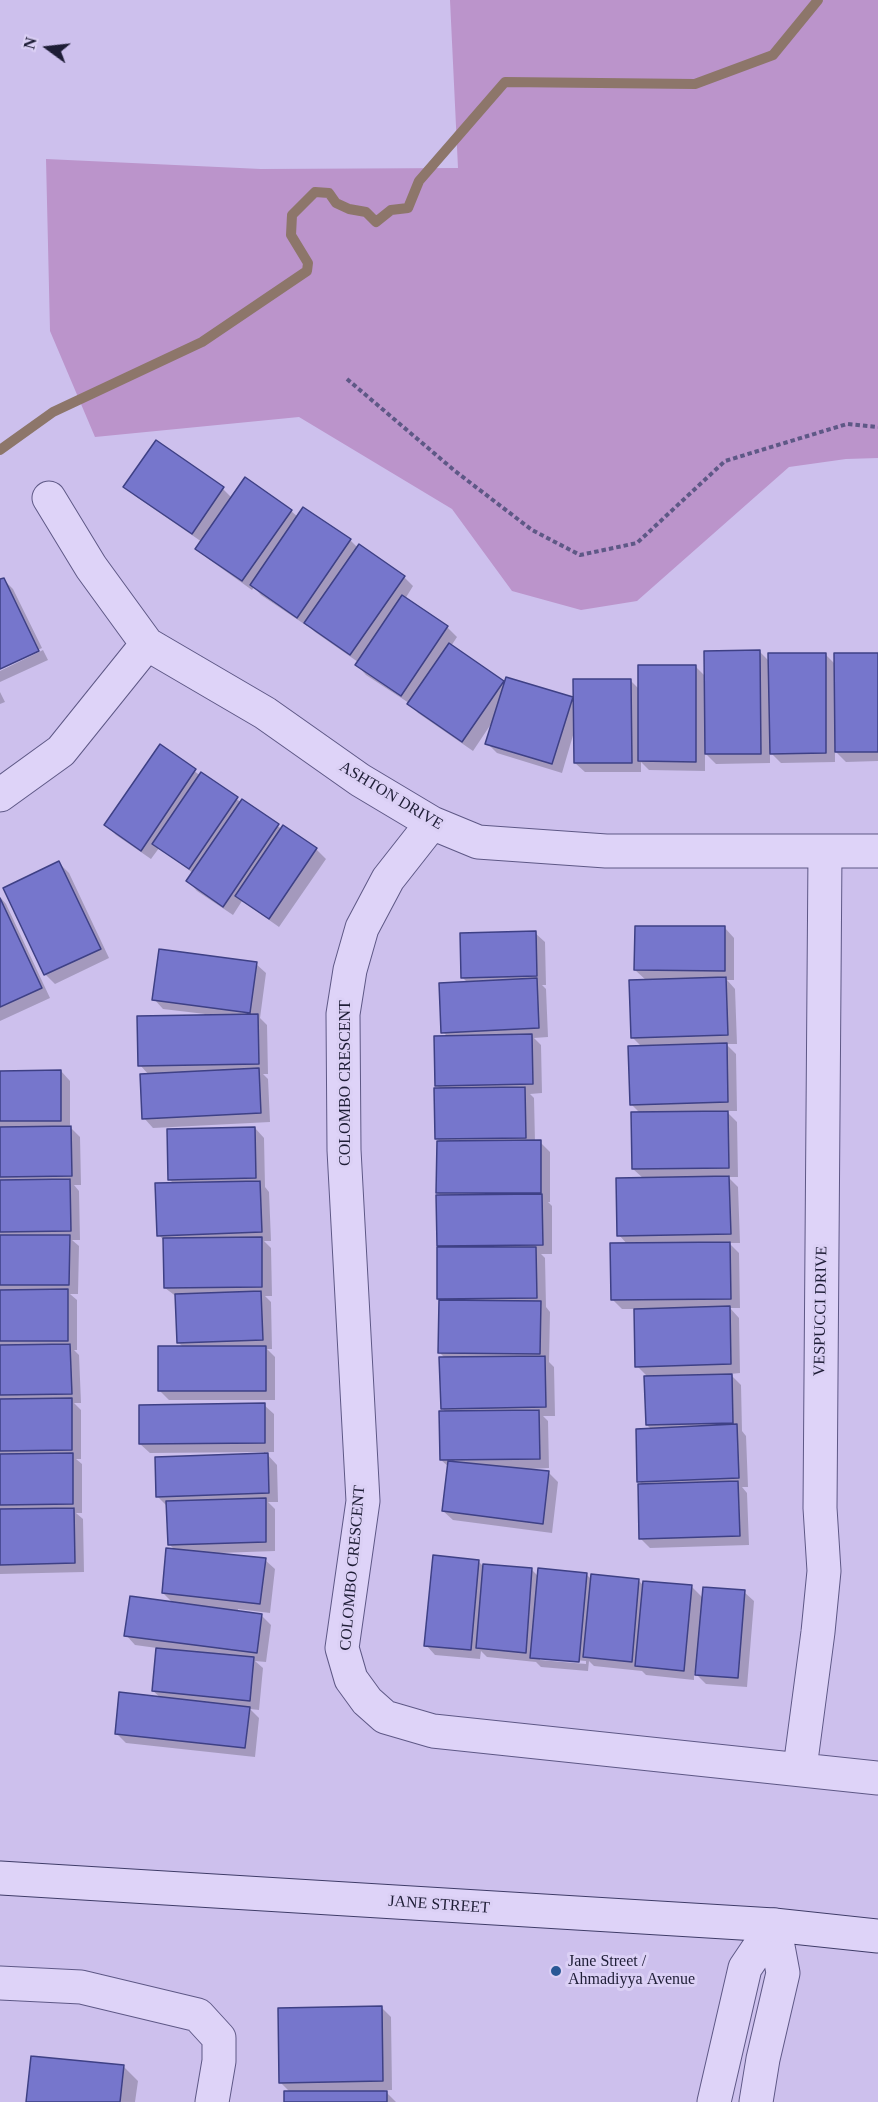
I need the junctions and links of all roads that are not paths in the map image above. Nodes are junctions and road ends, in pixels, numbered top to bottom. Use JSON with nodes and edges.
{"nodes":[{"id":1,"x":49,"y":498,"type":"dead end"},
{"id":2,"x":147,"y":644,"type":"junction"},
{"id":3,"x":0,"y":795,"type":"edge"},
{"id":4,"x":432,"y":823,"type":"junction"},
{"id":5,"x":878,"y":851,"type":"edge"},
{"id":6,"x":825,"y":852,"type":"junction"},
{"id":7,"x":800,"y":1768,"type":"junction"},
{"id":8,"x":878,"y":1778,"type":"edge"},
{"id":9,"x":0,"y":1878,"type":"edge"},
{"id":10,"x":774,"y":1925,"type":"junction"},
{"id":11,"x":878,"y":1936,"type":"edge"},
{"id":12,"x":0,"y":1983,"type":"edge"},
{"id":13,"x":212,"y":2102,"type":"edge"},
{"id":14,"x":714,"y":2102,"type":"edge"},
{"id":15,"x":756,"y":2102,"type":"edge"}],
"edges":[{"from":1,"to":2,"type":"street","name":"ASHTON DRIVE"},
{"from":2,"to":3,"type":"street"},
{"from":2,"to":4,"type":"street","name":"ASHTON DRIVE"},
{"from":4,"to":6,"type":"street","name":"ASHTON DRIVE"},
{"from":4,"to":7,"type":"street","name":"COLOMBO CRESCENT"},
{"from":5,"to":6,"type":"street","name":"ASHTON DRIVE"},
{"from":6,"to":7,"type":"street","name":"VESPUCCI DRIVE"},
{"from":7,"to":8,"type":"street","name":"COLOMBO CRESCENT"},
{"from":9,"to":10,"type":"street","name":"JANE STREET"},
{"from":10,"to":11,"type":"street","name":"JANE STREET"},
{"from":10,"to":14,"type":"street"},
{"from":10,"to":15,"type":"street"},
{"from":12,"to":13,"type":"street"}]}
